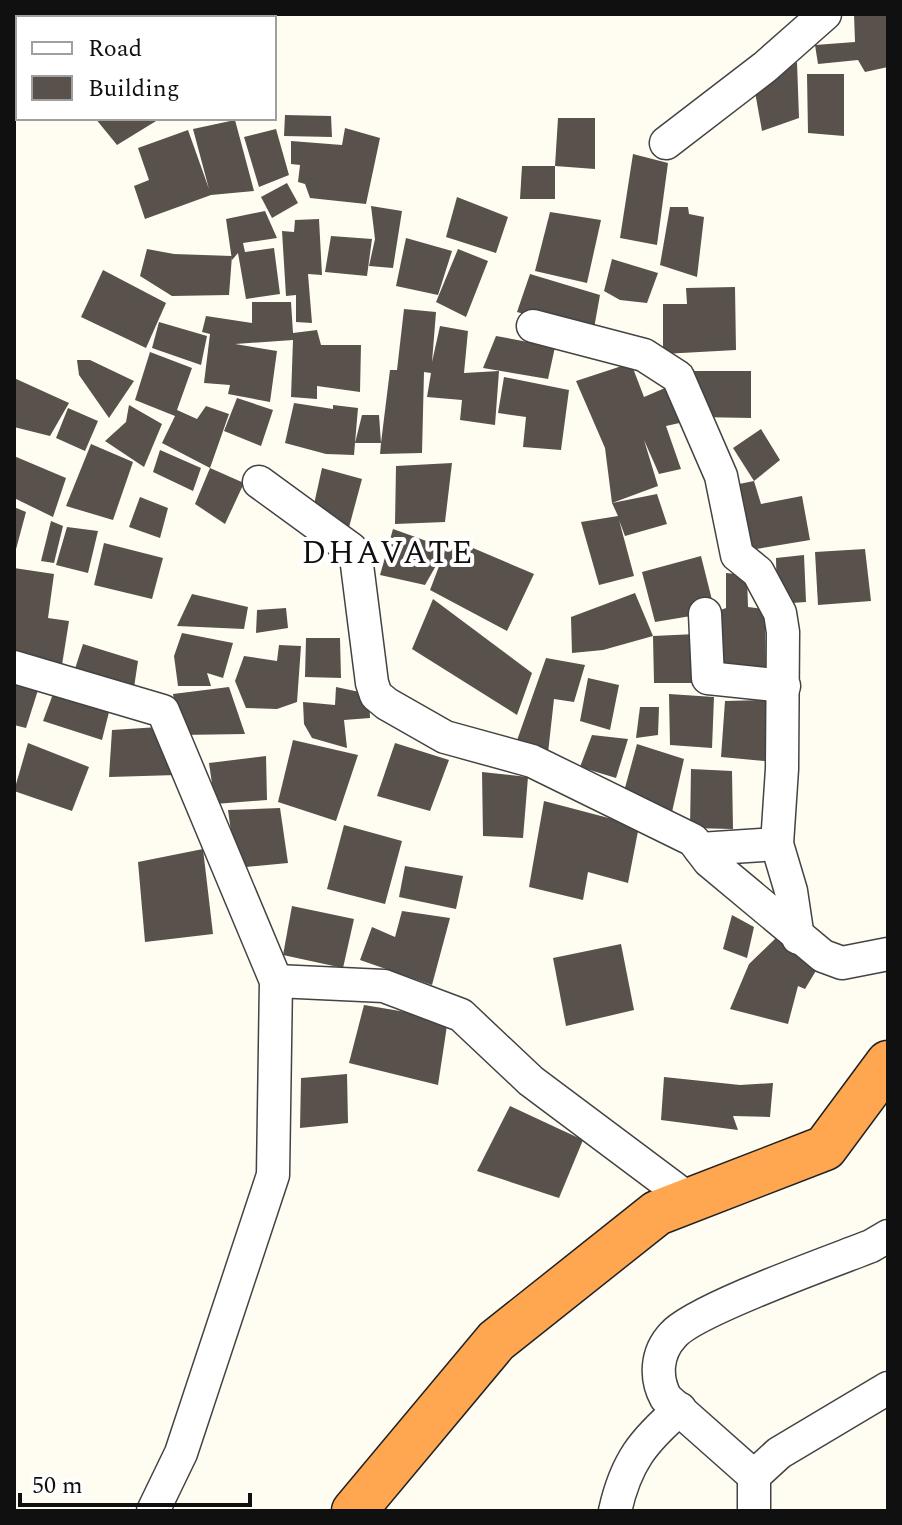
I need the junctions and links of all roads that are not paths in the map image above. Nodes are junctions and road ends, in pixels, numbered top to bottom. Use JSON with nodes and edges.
{"nodes":[{"id":1,"x":825,"y":14,"type":"edge"},
{"id":2,"x":666,"y":143,"type":"dead end"},
{"id":3,"x":533,"y":326,"type":"dead end"},
{"id":4,"x":259,"y":482,"type":"dead end"},
{"id":5,"x":705,"y":614,"type":"dead end"},
{"id":6,"x":14,"y":667,"type":"edge"},
{"id":7,"x":784,"y":686,"type":"junction"},
{"id":8,"x":777,"y":844,"type":"junction"},
{"id":9,"x":700,"y":849,"type":"junction"},
{"id":10,"x":798,"y":938,"type":"junction"},
{"id":11,"x":888,"y":954,"type":"edge"},
{"id":12,"x":276,"y":981,"type":"junction"},
{"id":13,"x":888,"y":1063,"type":"edge"},
{"id":14,"x":690,"y":1200,"type":"junction"},
{"id":15,"x":888,"y":1236,"type":"edge"},
{"id":16,"x":888,"y":1388,"type":"edge"},
{"id":17,"x":680,"y":1409,"type":"junction"},
{"id":18,"x":754,"y":1476,"type":"junction"},
{"id":19,"x":153,"y":1511,"type":"edge"},
{"id":20,"x":354,"y":1511,"type":"edge"},
{"id":21,"x":615,"y":1511,"type":"edge"},
{"id":22,"x":754,"y":1511,"type":"edge"}],
"edges":[{"from":1,"to":2,"type":"street"},
{"from":3,"to":7,"type":"street"},
{"from":4,"to":9,"type":"street"},
{"from":5,"to":7,"type":"street"},
{"from":6,"to":12,"type":"street"},
{"from":7,"to":8,"type":"street"},
{"from":8,"to":9,"type":"street"},
{"from":8,"to":10,"type":"street"},
{"from":9,"to":10,"type":"street"},
{"from":10,"to":11,"type":"street"},
{"from":12,"to":14,"type":"street"},
{"from":12,"to":19,"type":"street"},
{"from":13,"to":14,"type":"highway"},
{"from":14,"to":20,"type":"highway"},
{"from":15,"to":17,"type":"street"},
{"from":16,"to":18,"type":"street"},
{"from":17,"to":18,"type":"street"},
{"from":17,"to":21,"type":"street"},
{"from":18,"to":22,"type":"street"}]}
